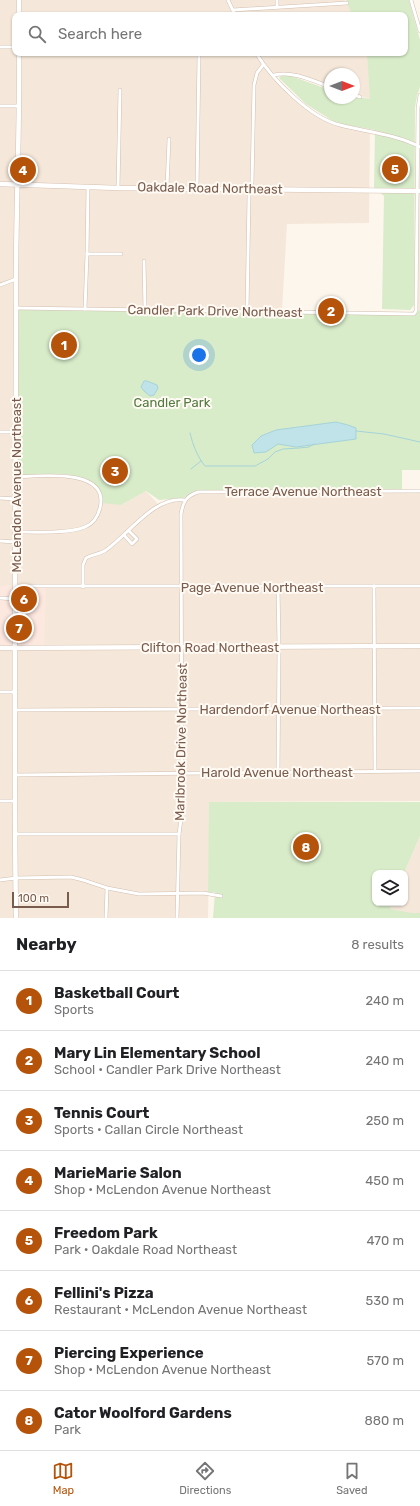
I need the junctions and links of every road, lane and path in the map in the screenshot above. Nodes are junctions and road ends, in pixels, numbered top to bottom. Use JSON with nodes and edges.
{"nodes":[{"id":1,"x":19,"y":0,"type":"edge"},
{"id":2,"x":228,"y":0,"type":"edge"},
{"id":3,"x":277,"y":0,"type":"edge"},
{"id":4,"x":411,"y":0,"type":"edge"},
{"id":5,"x":346,"y":2,"type":"dead end"},
{"id":6,"x":277,"y":7,"type":"junction"},
{"id":7,"x":233,"y":10,"type":"joint"},
{"id":8,"x":19,"y":12,"type":"edge"},
{"id":9,"x":420,"y":31,"type":"edge"},
{"id":10,"x":0,"y":47,"type":"edge"},
{"id":11,"x":12,"y":47,"type":"edge"},
{"id":12,"x":19,"y":56,"type":"edge"},
{"id":13,"x":199,"y":56,"type":"dead end"},
{"id":14,"x":258,"y":56,"type":"edge"},
{"id":15,"x":264,"y":65,"type":"junction"},
{"id":16,"x":274,"y":75,"type":"junction"},
{"id":17,"x":324,"y":85,"type":"edge"},
{"id":18,"x":120,"y":90,"type":"dead end"},
{"id":19,"x":420,"y":95,"type":"edge"},
{"id":20,"x":0,"y":106,"type":"edge"},
{"id":21,"x":19,"y":106,"type":"junction"},
{"id":22,"x":170,"y":139,"type":"dead end"},
{"id":23,"x":419,"y":147,"type":"edge"},
{"id":24,"x":0,"y":184,"type":"edge"},
{"id":25,"x":17,"y":185,"type":"junction"},
{"id":26,"x":88,"y":187,"type":"junction"},
{"id":27,"x":167,"y":187,"type":"junction"},
{"id":28,"x":118,"y":188,"type":"junction"},
{"id":29,"x":197,"y":188,"type":"junction"},
{"id":30,"x":250,"y":189,"type":"junction"},
{"id":31,"x":419,"y":191,"type":"edge"},
{"id":32,"x":87,"y":254,"type":"junction"},
{"id":33,"x":122,"y":254,"type":"dead end"},
{"id":34,"x":144,"y":261,"type":"dead end"},
{"id":35,"x":16,"y":279,"type":"junction"},
{"id":36,"x":0,"y":285,"type":"edge"},
{"id":37,"x":16,"y":308,"type":"junction"},
{"id":38,"x":85,"y":309,"type":"junction"},
{"id":39,"x":145,"y":310,"type":"junction"},
{"id":40,"x":247,"y":312,"type":"junction"},
{"id":41,"x":0,"y":432,"type":"edge"},
{"id":42,"x":16,"y":432,"type":"junction"},
{"id":43,"x":16,"y":477,"type":"junction"},
{"id":44,"x":420,"y":491,"type":"edge"},
{"id":45,"x":0,"y":498,"type":"edge"},
{"id":46,"x":16,"y":499,"type":"junction"},
{"id":47,"x":184,"y":500,"type":"junction"},
{"id":48,"x":129,"y":531,"type":"junction"},
{"id":49,"x":15,"y":532,"type":"junction"},
{"id":50,"x":124,"y":535,"type":"junction"},
{"id":51,"x":0,"y":541,"type":"edge"},
{"id":52,"x":15,"y":542,"type":"junction"},
{"id":53,"x":15,"y":586,"type":"junction"},
{"id":54,"x":278,"y":586,"type":"junction"},
{"id":55,"x":374,"y":586,"type":"junction"},
{"id":56,"x":420,"y":586,"type":"edge"},
{"id":57,"x":83,"y":587,"type":"junction"},
{"id":58,"x":181,"y":587,"type":"junction"},
{"id":59,"x":0,"y":598,"type":"edge"},
{"id":60,"x":15,"y":599,"type":"junction"},
{"id":61,"x":375,"y":646,"type":"junction"},
{"id":62,"x":420,"y":646,"type":"edge"},
{"id":63,"x":279,"y":647,"type":"junction"},
{"id":64,"x":0,"y":648,"type":"edge"},
{"id":65,"x":16,"y":648,"type":"junction"},
{"id":66,"x":182,"y":648,"type":"junction"},
{"id":67,"x":0,"y":692,"type":"edge"},
{"id":68,"x":16,"y":692,"type":"junction"},
{"id":69,"x":374,"y":708,"type":"junction"},
{"id":70,"x":420,"y":708,"type":"edge"},
{"id":71,"x":279,"y":709,"type":"junction"},
{"id":72,"x":15,"y":710,"type":"junction"},
{"id":73,"x":182,"y":710,"type":"junction"},
{"id":74,"x":375,"y":771,"type":"junction"},
{"id":75,"x":420,"y":771,"type":"edge"},
{"id":76,"x":182,"y":772,"type":"junction"},
{"id":77,"x":278,"y":773,"type":"junction"},
{"id":78,"x":15,"y":775,"type":"junction"},
{"id":79,"x":0,"y":801,"type":"edge"},
{"id":80,"x":15,"y":801,"type":"junction"},
{"id":81,"x":16,"y":834,"type":"junction"},
{"id":82,"x":179,"y":834,"type":"junction"},
{"id":83,"x":16,"y":878,"type":"junction"},
{"id":84,"x":0,"y":880,"type":"edge"},
{"id":85,"x":106,"y":888,"type":"junction"},
{"id":86,"x":177,"y":893,"type":"junction"},
{"id":87,"x":221,"y":896,"type":"dead end"},
{"id":88,"x":16,"y":918,"type":"edge"},
{"id":89,"x":106,"y":918,"type":"edge"},
{"id":90,"x":176,"y":918,"type":"edge"}],
"edges":[{"from":1,"to":8,"type":"street"},
{"from":2,"to":7,"type":"street"},
{"from":3,"to":6,"type":"street"},
{"from":4,"to":9,"type":"street"},
{"from":5,"to":6,"type":"street"},
{"from":6,"to":7,"type":"street"},
{"from":10,"to":11,"type":"street"},
{"from":12,"to":21,"type":"street","name":"McLendon Avenue Northeast"},
{"from":13,"to":29,"type":"street"},
{"from":14,"to":15,"type":"street"},
{"from":15,"to":16,"type":"street"},
{"from":15,"to":30,"type":"street"},
{"from":16,"to":17,"type":"street"},
{"from":16,"to":23,"type":"street"},
{"from":18,"to":28,"type":"street"},
{"from":19,"to":23,"type":"street"},
{"from":20,"to":21,"type":"street"},
{"from":21,"to":25,"type":"street","name":"McLendon Avenue Northeast"},
{"from":22,"to":27,"type":"street"},
{"from":23,"to":31,"type":"street"},
{"from":24,"to":25,"type":"street","name":"Oakdale Road Northeast"},
{"from":25,"to":26,"type":"street","name":"Oakdale Road Northeast"},
{"from":25,"to":35,"type":"street","name":"McLendon Avenue Northeast"},
{"from":26,"to":28,"type":"street","name":"Oakdale Road Northeast"},
{"from":26,"to":32,"type":"street"},
{"from":27,"to":28,"type":"street","name":"Oakdale Road Northeast"},
{"from":27,"to":29,"type":"street","name":"Oakdale Road Northeast"},
{"from":29,"to":30,"type":"street","name":"Oakdale Road Northeast"},
{"from":30,"to":31,"type":"street","name":"Oakdale Road Northeast"},
{"from":30,"to":40,"type":"street"},
{"from":31,"to":40,"type":"street","name":"Candler Park Drive Northeast"},
{"from":32,"to":33,"type":"street"},
{"from":32,"to":38,"type":"street"},
{"from":34,"to":39,"type":"street"},
{"from":35,"to":36,"type":"street"},
{"from":35,"to":37,"type":"street","name":"McLendon Avenue Northeast"},
{"from":37,"to":38,"type":"street","name":"Candler Park Drive Northeast"},
{"from":37,"to":42,"type":"street","name":"McLendon Avenue Northeast"},
{"from":38,"to":39,"type":"street","name":"Candler Park Drive Northeast"},
{"from":39,"to":40,"type":"street","name":"Candler Park Drive Northeast"},
{"from":41,"to":42,"type":"street"},
{"from":42,"to":43,"type":"street","name":"McLendon Avenue Northeast"},
{"from":43,"to":46,"type":"street","name":"McLendon Avenue Northeast"},
{"from":43,"to":49,"type":"street"},
{"from":44,"to":47,"type":"street","name":"Terrace Avenue Northeast"},
{"from":45,"to":46,"type":"street"},
{"from":46,"to":49,"type":"street","name":"McLendon Avenue Northeast"},
{"from":47,"to":48,"type":"street"},
{"from":47,"to":58,"type":"street","name":"Marlbrook Drive Northeast"},
{"from":48,"to":50,"type":"street"},
{"from":48,"to":50,"type":"street"},
{"from":49,"to":52,"type":"street","name":"McLendon Avenue Northeast"},
{"from":50,"to":57,"type":"street"},
{"from":51,"to":52,"type":"street"},
{"from":52,"to":53,"type":"street","name":"McLendon Avenue Northeast"},
{"from":53,"to":57,"type":"street","name":"Page Avenue Northeast"},
{"from":53,"to":60,"type":"street","name":"McLendon Avenue Northeast"},
{"from":54,"to":55,"type":"street","name":"Page Avenue Northeast"},
{"from":54,"to":58,"type":"street","name":"Page Avenue Northeast"},
{"from":54,"to":63,"type":"street"},
{"from":55,"to":56,"type":"street","name":"Page Avenue Northeast"},
{"from":55,"to":61,"type":"street"},
{"from":57,"to":58,"type":"street","name":"Page Avenue Northeast"},
{"from":58,"to":66,"type":"street","name":"Marlbrook Drive Northeast"},
{"from":59,"to":60,"type":"street"},
{"from":60,"to":65,"type":"street","name":"McLendon Avenue Northeast"},
{"from":61,"to":62,"type":"street","name":"Clifton Road Northeast"},
{"from":61,"to":63,"type":"street","name":"Clifton Road Northeast"},
{"from":61,"to":69,"type":"street"},
{"from":63,"to":66,"type":"street","name":"Clifton Road Northeast"},
{"from":63,"to":71,"type":"street"},
{"from":64,"to":65,"type":"street","name":"Clifton Road Northeast"},
{"from":65,"to":66,"type":"street","name":"Clifton Road Northeast"},
{"from":65,"to":68,"type":"street","name":"McLendon Avenue Northeast"},
{"from":66,"to":73,"type":"street","name":"Marlbrook Drive Northeast"},
{"from":67,"to":68,"type":"street"},
{"from":68,"to":72,"type":"street","name":"McLendon Avenue Northeast"},
{"from":69,"to":70,"type":"street","name":"Hardendorf Avenue Northeast"},
{"from":69,"to":71,"type":"street","name":"Hardendorf Avenue Northeast"},
{"from":69,"to":74,"type":"street"},
{"from":71,"to":73,"type":"street","name":"Hardendorf Avenue Northeast"},
{"from":71,"to":77,"type":"street"},
{"from":72,"to":73,"type":"street","name":"Hardendorf Avenue Northeast"},
{"from":72,"to":78,"type":"street","name":"McLendon Avenue Northeast"},
{"from":73,"to":76,"type":"street","name":"Marlbrook Drive Northeast"},
{"from":74,"to":75,"type":"street","name":"Harold Avenue Northeast"},
{"from":74,"to":77,"type":"street","name":"Harold Avenue Northeast"},
{"from":76,"to":77,"type":"street","name":"Harold Avenue Northeast"},
{"from":76,"to":78,"type":"street","name":"Harold Avenue Northeast"},
{"from":76,"to":82,"type":"street","name":"Marlbrook Drive Northeast"},
{"from":78,"to":80,"type":"street","name":"McLendon Avenue Northeast"},
{"from":79,"to":80,"type":"street"},
{"from":80,"to":81,"type":"street","name":"McLendon Avenue Northeast"},
{"from":81,"to":82,"type":"street"},
{"from":81,"to":83,"type":"street","name":"McLendon Avenue Northeast"},
{"from":82,"to":86,"type":"street","name":"Marlbrook Drive Northeast"},
{"from":83,"to":84,"type":"street"},
{"from":83,"to":85,"type":"street"},
{"from":83,"to":88,"type":"street","name":"McLendon Avenue Northeast"},
{"from":85,"to":86,"type":"street"},
{"from":85,"to":89,"type":"street"},
{"from":86,"to":87,"type":"street"},
{"from":86,"to":90,"type":"street","name":"Marlbrook Drive Northeast"}]}
